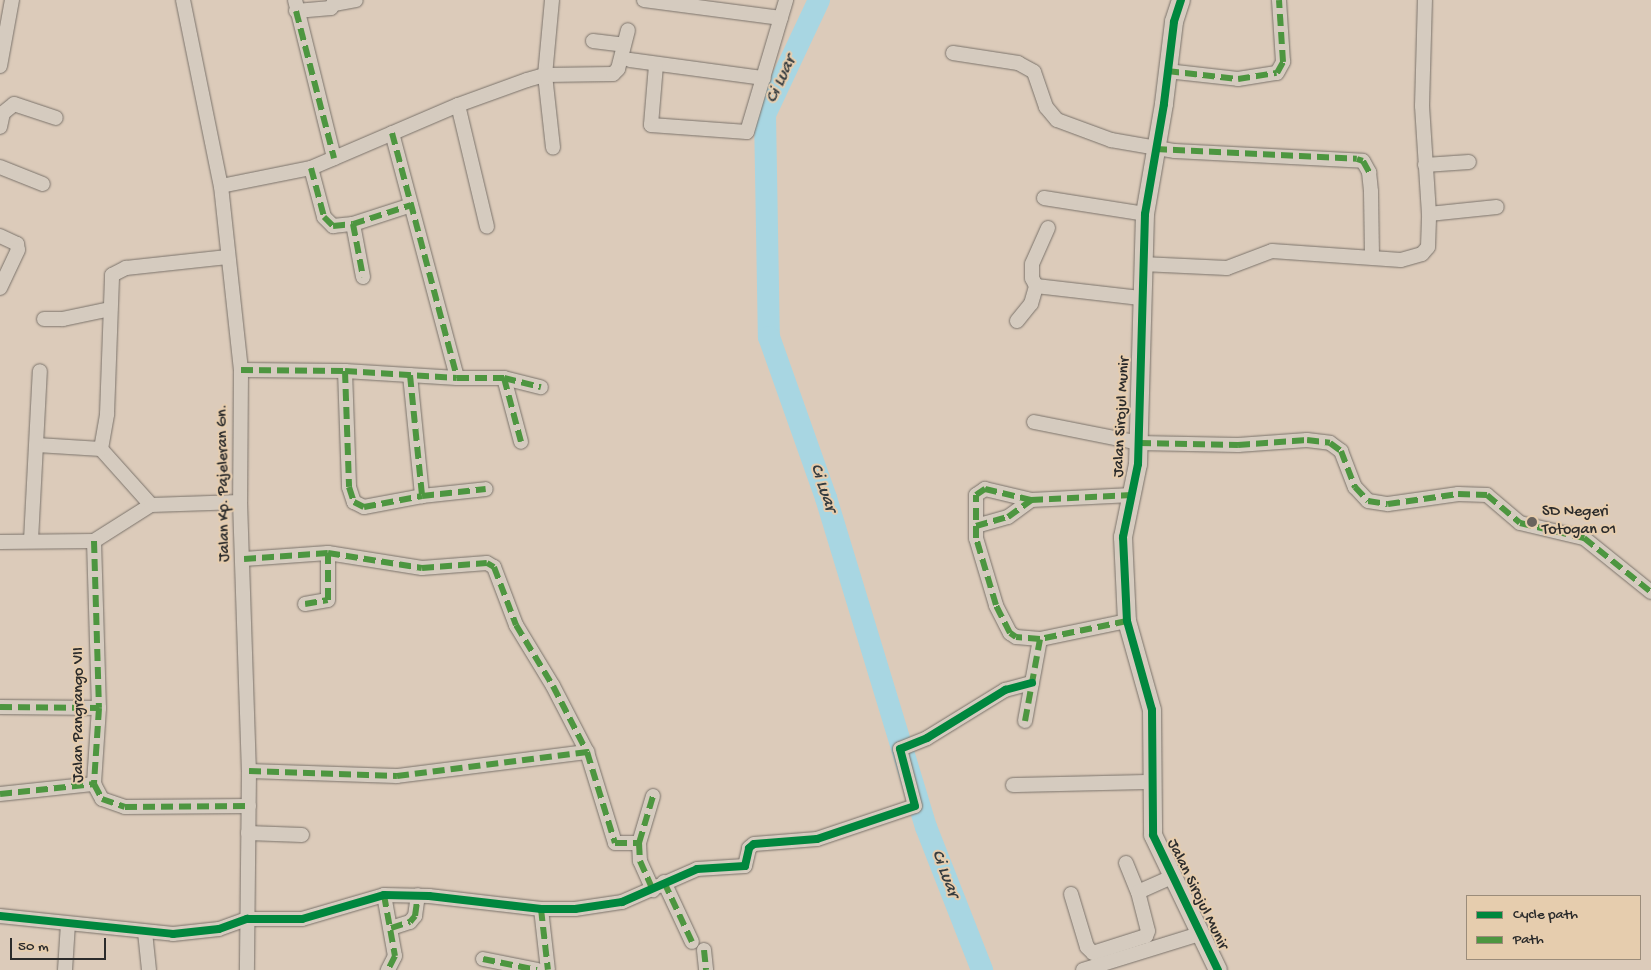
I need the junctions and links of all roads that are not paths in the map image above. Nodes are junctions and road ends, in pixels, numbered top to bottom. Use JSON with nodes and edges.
{"nodes":[{"id":1,"x":12,"y":0,"type":"edge"},
{"id":2,"x":182,"y":0,"type":"edge"},
{"id":3,"x":356,"y":0,"type":"edge"},
{"id":4,"x":552,"y":0,"type":"edge"},
{"id":5,"x":644,"y":0,"type":"edge"},
{"id":6,"x":786,"y":0,"type":"edge"},
{"id":7,"x":1181,"y":0,"type":"edge"},
{"id":8,"x":1279,"y":0,"type":"edge"},
{"id":9,"x":1424,"y":0,"type":"edge"},
{"id":10,"x":335,"y":2,"type":"edge"},
{"id":11,"x":295,"y":6,"type":"edge"},
{"id":12,"x":5,"y":17,"type":"edge"},
{"id":13,"x":781,"y":18,"type":"junction"},
{"id":14,"x":628,"y":30,"type":"dead end"},
{"id":15,"x":592,"y":41,"type":"dead end"},
{"id":16,"x":624,"y":45,"type":"junction"},
{"id":17,"x":953,"y":53,"type":"dead end"},
{"id":18,"x":630,"y":60,"type":"dead end"},
{"id":19,"x":656,"y":64,"type":"junction"},
{"id":20,"x":0,"y":66,"type":"edge"},
{"id":21,"x":1167,"y":70,"type":"junction"},
{"id":22,"x":545,"y":75,"type":"junction"},
{"id":23,"x":764,"y":78,"type":"junction"},
{"id":24,"x":458,"y":105,"type":"junction"},
{"id":25,"x":56,"y":118,"type":"dead end"},
{"id":26,"x":0,"y":126,"type":"edge"},
{"id":27,"x":392,"y":133,"type":"junction"},
{"id":28,"x":552,"y":148,"type":"dead end"},
{"id":29,"x":1155,"y":149,"type":"junction"},
{"id":30,"x":334,"y":158,"type":"junction"},
{"id":31,"x":1469,"y":162,"type":"dead end"},
{"id":32,"x":1425,"y":165,"type":"junction"},
{"id":33,"x":0,"y":167,"type":"edge"},
{"id":34,"x":311,"y":168,"type":"junction"},
{"id":35,"x":43,"y":184,"type":"dead end"},
{"id":36,"x":221,"y":186,"type":"junction"},
{"id":37,"x":1044,"y":198,"type":"dead end"},
{"id":38,"x":410,"y":205,"type":"junction"},
{"id":39,"x":1497,"y":207,"type":"dead end"},
{"id":40,"x":1145,"y":214,"type":"junction"},
{"id":41,"x":1429,"y":214,"type":"junction"},
{"id":42,"x":353,"y":224,"type":"junction"},
{"id":43,"x":487,"y":227,"type":"dead end"},
{"id":44,"x":1048,"y":228,"type":"dead end"},
{"id":45,"x":0,"y":236,"type":"edge"},
{"id":46,"x":227,"y":256,"type":"junction"},
{"id":47,"x":1372,"y":257,"type":"junction"},
{"id":48,"x":1142,"y":264,"type":"junction"},
{"id":49,"x":362,"y":278,"type":"dead end"},
{"id":50,"x":1036,"y":286,"type":"junction"},
{"id":51,"x":0,"y":288,"type":"edge"},
{"id":52,"x":1140,"y":298,"type":"junction"},
{"id":53,"x":110,"y":309,"type":"junction"},
{"id":54,"x":44,"y":319,"type":"dead end"},
{"id":55,"x":1017,"y":321,"type":"dead end"},
{"id":56,"x":241,"y":370,"type":"junction"},
{"id":57,"x":345,"y":370,"type":"junction"},
{"id":58,"x":40,"y":371,"type":"dead end"},
{"id":59,"x":410,"y":375,"type":"junction"},
{"id":60,"x":457,"y":378,"type":"junction"},
{"id":61,"x":504,"y":378,"type":"junction"},
{"id":62,"x":541,"y":387,"type":"dead end"},
{"id":63,"x":1034,"y":422,"type":"dead end"},
{"id":64,"x":521,"y":442,"type":"dead end"},
{"id":65,"x":1139,"y":443,"type":"junction"},
{"id":66,"x":37,"y":445,"type":"junction"},
{"id":67,"x":102,"y":449,"type":"junction"},
{"id":68,"x":486,"y":489,"type":"dead end"},
{"id":69,"x":1132,"y":495,"type":"junction"},
{"id":70,"x":422,"y":496,"type":"junction"},
{"id":71,"x":1031,"y":500,"type":"junction"},
{"id":72,"x":240,"y":502,"type":"junction"},
{"id":73,"x":152,"y":505,"type":"junction"},
{"id":74,"x":976,"y":526,"type":"junction"},
{"id":75,"x":32,"y":540,"type":"junction"},
{"id":76,"x":94,"y":541,"type":"junction"},
{"id":77,"x":0,"y":542,"type":"edge"},
{"id":78,"x":328,"y":553,"type":"junction"},
{"id":79,"x":244,"y":559,"type":"junction"},
{"id":80,"x":1651,"y":592,"type":"edge"},
{"id":81,"x":305,"y":604,"type":"dead end"},
{"id":82,"x":1127,"y":621,"type":"junction"},
{"id":83,"x":1040,"y":639,"type":"junction"},
{"id":84,"x":1032,"y":683,"type":"junction"},
{"id":85,"x":0,"y":707,"type":"edge"},
{"id":86,"x":99,"y":708,"type":"junction"},
{"id":87,"x":1025,"y":721,"type":"dead end"},
{"id":88,"x":587,"y":752,"type":"junction"},
{"id":89,"x":249,"y":771,"type":"junction"},
{"id":90,"x":1150,"y":782,"type":"junction"},
{"id":91,"x":94,"y":784,"type":"junction"},
{"id":92,"x":1013,"y":785,"type":"dead end"},
{"id":93,"x":0,"y":794,"type":"edge"},
{"id":94,"x":653,"y":796,"type":"dead end"},
{"id":95,"x":248,"y":806,"type":"junction"},
{"id":96,"x":248,"y":832,"type":"junction"},
{"id":97,"x":302,"y":835,"type":"dead end"},
{"id":98,"x":639,"y":843,"type":"junction"},
{"id":99,"x":1126,"y":863,"type":"dead end"},
{"id":100,"x":1171,"y":877,"type":"junction"},
{"id":101,"x":658,"y":886,"type":"junction"},
{"id":102,"x":1138,"y":892,"type":"junction"},
{"id":103,"x":1071,"y":894,"type":"dead end"},
{"id":104,"x":384,"y":895,"type":"junction"},
{"id":105,"x":418,"y":895,"type":"junction"},
{"id":106,"x":541,"y":909,"type":"junction"},
{"id":107,"x":0,"y":916,"type":"edge"},
{"id":108,"x":247,"y":919,"type":"junction"},
{"id":109,"x":68,"y":924,"type":"junction"},
{"id":110,"x":391,"y":928,"type":"junction"},
{"id":111,"x":145,"y":932,"type":"junction"},
{"id":112,"x":1199,"y":934,"type":"junction"},
{"id":113,"x":692,"y":942,"type":"dead end"},
{"id":114,"x":704,"y":950,"type":"dead end"},
{"id":115,"x":483,"y":959,"type":"dead end"},
{"id":116,"x":65,"y":970,"type":"edge"},
{"id":117,"x":149,"y":970,"type":"edge"},
{"id":118,"x":247,"y":970,"type":"edge"},
{"id":119,"x":388,"y":970,"type":"edge"},
{"id":120,"x":537,"y":970,"type":"edge"},
{"id":121,"x":548,"y":970,"type":"edge"},
{"id":122,"x":706,"y":970,"type":"edge"},
{"id":123,"x":1083,"y":970,"type":"edge"},
{"id":124,"x":1218,"y":970,"type":"edge"}],
"edges":[{"from":1,"to":12,"type":"street"},
{"from":2,"to":36,"type":"street","name":"Jalan Kp. Pajeleran Gn."},
{"from":3,"to":10,"type":"street"},
{"from":4,"to":22,"type":"street"},
{"from":5,"to":13,"type":"street"},
{"from":6,"to":13,"type":"street"},
{"from":7,"to":21,"type":"street","name":"Jalan Sirojul Munir"},
{"from":8,"to":21,"type":"street"},
{"from":9,"to":32,"type":"street"},
{"from":10,"to":11,"type":"street"},
{"from":11,"to":30,"type":"street"},
{"from":12,"to":20,"type":"street"},
{"from":13,"to":23,"type":"street"},
{"from":14,"to":16,"type":"street"},
{"from":15,"to":16,"type":"street"},
{"from":16,"to":22,"type":"street"},
{"from":17,"to":29,"type":"street"},
{"from":18,"to":19,"type":"street"},
{"from":19,"to":23,"type":"street"},
{"from":19,"to":23,"type":"street"},
{"from":21,"to":29,"type":"street","name":"Jalan Sirojul Munir"},
{"from":22,"to":24,"type":"street"},
{"from":22,"to":28,"type":"street"},
{"from":24,"to":27,"type":"street"},
{"from":24,"to":43,"type":"street"},
{"from":25,"to":26,"type":"street"},
{"from":27,"to":30,"type":"street"},
{"from":27,"to":38,"type":"street"},
{"from":29,"to":40,"type":"street","name":"Jalan Sirojul Munir"},
{"from":29,"to":47,"type":"street"},
{"from":30,"to":34,"type":"street"},
{"from":31,"to":32,"type":"street"},
{"from":32,"to":41,"type":"street"},
{"from":33,"to":35,"type":"street"},
{"from":34,"to":36,"type":"street"},
{"from":34,"to":42,"type":"street"},
{"from":36,"to":46,"type":"street","name":"Jalan Kp. Pajeleran Gn."},
{"from":37,"to":40,"type":"street"},
{"from":38,"to":42,"type":"street"},
{"from":38,"to":60,"type":"street"},
{"from":39,"to":41,"type":"street"},
{"from":40,"to":48,"type":"street","name":"Jalan Sirojul Munir"},
{"from":41,"to":47,"type":"street"},
{"from":42,"to":49,"type":"street"},
{"from":44,"to":50,"type":"street"},
{"from":45,"to":51,"type":"street"},
{"from":46,"to":53,"type":"street"},
{"from":46,"to":56,"type":"street","name":"Jalan Kp. Pajeleran Gn."},
{"from":47,"to":48,"type":"street"},
{"from":48,"to":52,"type":"street","name":"Jalan Sirojul Munir"},
{"from":50,"to":52,"type":"street"},
{"from":50,"to":55,"type":"street"},
{"from":52,"to":65,"type":"street","name":"Jalan Sirojul Munir"},
{"from":53,"to":54,"type":"street"},
{"from":53,"to":67,"type":"street"},
{"from":56,"to":57,"type":"street"},
{"from":56,"to":72,"type":"street","name":"Jalan Kp. Pajeleran Gn."},
{"from":57,"to":59,"type":"street"},
{"from":57,"to":70,"type":"street"},
{"from":58,"to":66,"type":"street"},
{"from":59,"to":60,"type":"street"},
{"from":59,"to":70,"type":"street"},
{"from":60,"to":61,"type":"street"},
{"from":61,"to":62,"type":"street"},
{"from":61,"to":64,"type":"street"},
{"from":63,"to":65,"type":"street"},
{"from":65,"to":69,"type":"street","name":"Jalan Sirojul Munir"},
{"from":65,"to":80,"type":"street"},
{"from":66,"to":67,"type":"street"},
{"from":66,"to":75,"type":"street"},
{"from":67,"to":73,"type":"street"},
{"from":68,"to":70,"type":"street"},
{"from":69,"to":71,"type":"street"},
{"from":69,"to":82,"type":"street","name":"Jalan Sirojul Munir"},
{"from":71,"to":74,"type":"street"},
{"from":71,"to":74,"type":"street"},
{"from":72,"to":73,"type":"street"},
{"from":72,"to":79,"type":"street","name":"Jalan Kp. Pajeleran Gn."},
{"from":73,"to":76,"type":"street"},
{"from":74,"to":83,"type":"street"},
{"from":75,"to":76,"type":"street"},
{"from":75,"to":77,"type":"street"},
{"from":76,"to":86,"type":"street","name":"Jalan Pangrango VII"},
{"from":78,"to":79,"type":"street"},
{"from":78,"to":81,"type":"street"},
{"from":78,"to":88,"type":"street"},
{"from":79,"to":89,"type":"street","name":"Jalan Kp. Pajeleran Gn."},
{"from":82,"to":83,"type":"street"},
{"from":82,"to":90,"type":"street","name":"Jalan Sirojul Munir"},
{"from":83,"to":84,"type":"street"},
{"from":84,"to":87,"type":"street"},
{"from":84,"to":101,"type":"street"},
{"from":85,"to":86,"type":"street"},
{"from":86,"to":91,"type":"street","name":"Jalan Pangrango VII"},
{"from":88,"to":89,"type":"street"},
{"from":88,"to":98,"type":"street"},
{"from":89,"to":95,"type":"street","name":"Jalan Kp. Pajeleran Gn."},
{"from":90,"to":92,"type":"street"},
{"from":90,"to":100,"type":"street","name":"Jalan Sirojul Munir"},
{"from":91,"to":93,"type":"street"},
{"from":91,"to":95,"type":"street","name":"Jalan Pangrango VII"},
{"from":94,"to":98,"type":"street"},
{"from":95,"to":96,"type":"street","name":"Jalan Kp. Pajeleran Gn."},
{"from":96,"to":97,"type":"street"},
{"from":96,"to":108,"type":"street","name":"Jalan Kp. Pajeleran Gn."},
{"from":98,"to":101,"type":"street"},
{"from":99,"to":102,"type":"street"},
{"from":100,"to":102,"type":"street"},
{"from":100,"to":112,"type":"street","name":"Jalan Sirojul Munir"},
{"from":101,"to":106,"type":"street"},
{"from":101,"to":113,"type":"street"},
{"from":102,"to":103,"type":"street"},
{"from":104,"to":105,"type":"street"},
{"from":104,"to":108,"type":"street"},
{"from":104,"to":110,"type":"street"},
{"from":105,"to":106,"type":"street"},
{"from":105,"to":110,"type":"street"},
{"from":106,"to":121,"type":"street"},
{"from":107,"to":109,"type":"street"},
{"from":108,"to":111,"type":"street"},
{"from":108,"to":118,"type":"street","name":"Jalan Kp. Pajeleran Gn."},
{"from":109,"to":111,"type":"street"},
{"from":109,"to":116,"type":"street"},
{"from":110,"to":119,"type":"street"},
{"from":111,"to":117,"type":"street"},
{"from":112,"to":123,"type":"street"},
{"from":112,"to":124,"type":"street","name":"Jalan Sirojul Munir"},
{"from":114,"to":122,"type":"street"},
{"from":115,"to":120,"type":"street"}]}
